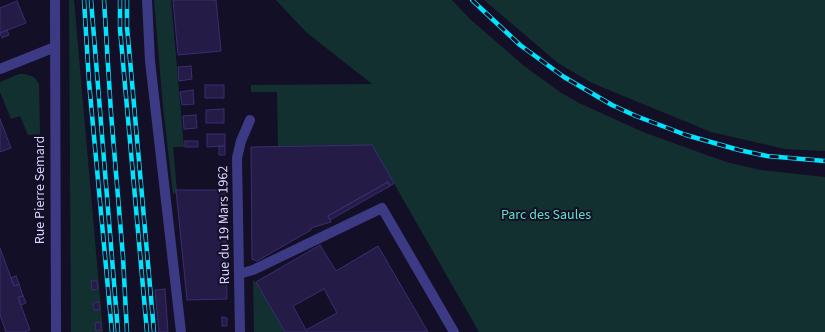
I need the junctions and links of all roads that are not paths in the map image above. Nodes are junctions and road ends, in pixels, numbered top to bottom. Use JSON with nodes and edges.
{"nodes":[{"id":1,"x":55,"y":0,"type":"edge"},
{"id":2,"x":147,"y":0,"type":"edge"},
{"id":3,"x":55,"y":47,"type":"junction"},
{"id":4,"x":0,"y":69,"type":"edge"},
{"id":5,"x":250,"y":120,"type":"dead end"},
{"id":6,"x":239,"y":274,"type":"junction"},
{"id":7,"x":56,"y":332,"type":"edge"},
{"id":8,"x":181,"y":332,"type":"edge"},
{"id":9,"x":240,"y":332,"type":"edge"},
{"id":10,"x":454,"y":332,"type":"edge"}],
"edges":[{"from":1,"to":3,"type":"street","name":"Rue Pierre Semard"},
{"from":2,"to":8,"type":"street"},
{"from":3,"to":4,"type":"street"},
{"from":3,"to":7,"type":"street","name":"Rue Pierre Semard"},
{"from":5,"to":6,"type":"street","name":"Rue du 19 Mars 1962"},
{"from":6,"to":9,"type":"street","name":"Rue du 19 Mars 1962"},
{"from":6,"to":10,"type":"street"}]}
